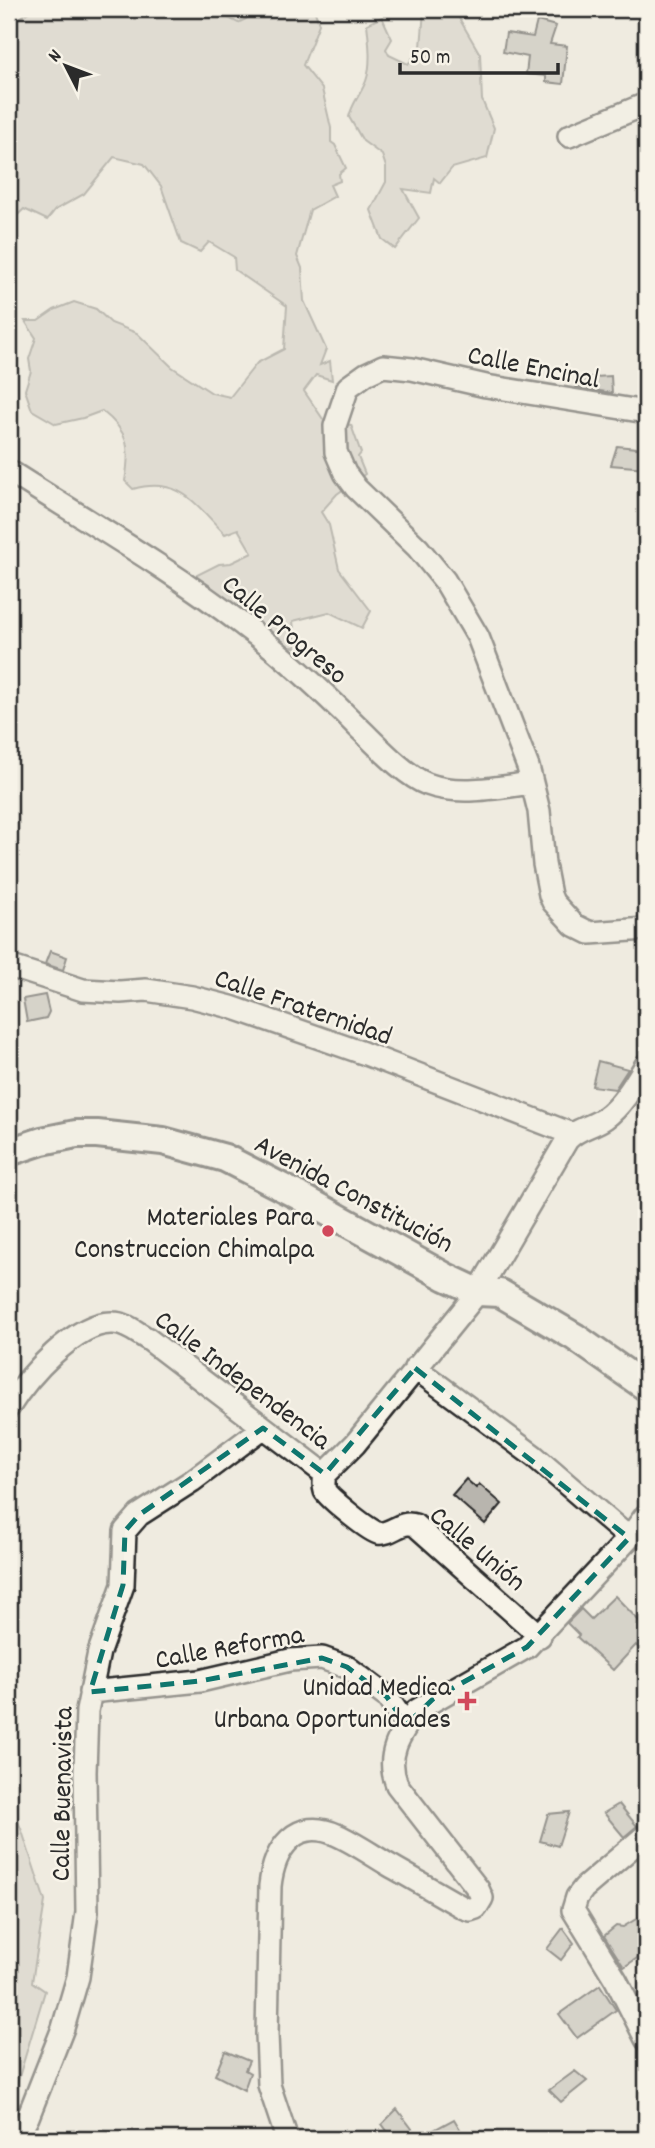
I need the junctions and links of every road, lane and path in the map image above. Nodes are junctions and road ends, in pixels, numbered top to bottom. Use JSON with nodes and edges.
{"nodes":[{"id":1,"x":646,"y":104,"type":"edge"},
{"id":2,"x":569,"y":136,"type":"dead end"},
{"id":3,"x":646,"y":412,"type":"edge"},
{"id":4,"x":9,"y":471,"type":"edge"},
{"id":5,"x":532,"y":783,"type":"junction"},
{"id":6,"x":646,"y":929,"type":"edge"},
{"id":7,"x":9,"y":966,"type":"edge"},
{"id":8,"x":29,"y":974,"type":"junction"},
{"id":9,"x":9,"y":985,"type":"edge"},
{"id":10,"x":646,"y":1065,"type":"edge"},
{"id":11,"x":572,"y":1134,"type":"junction"},
{"id":12,"x":9,"y":1152,"type":"edge"},
{"id":13,"x":478,"y":1292,"type":"junction"},
{"id":14,"x":415,"y":1368,"type":"junction"},
{"id":15,"x":646,"y":1387,"type":"edge"},
{"id":16,"x":9,"y":1407,"type":"edge"},
{"id":17,"x":263,"y":1428,"type":"junction"},
{"id":18,"x":325,"y":1474,"type":"junction"},
{"id":19,"x":646,"y":1515,"type":"edge"},
{"id":20,"x":629,"y":1538,"type":"junction"},
{"id":21,"x":540,"y":1636,"type":"junction"},
{"id":22,"x":90,"y":1692,"type":"junction"},
{"id":23,"x":406,"y":1725,"type":"junction"},
{"id":24,"x":646,"y":1835,"type":"edge"},
{"id":25,"x":646,"y":2039,"type":"edge"},
{"id":26,"x":16,"y":2139,"type":"edge"},
{"id":27,"x":287,"y":2139,"type":"edge"}],
"edges":[{"from":1,"to":2,"type":"street"},
{"from":3,"to":5,"type":"street","name":"Calle Encinal"},
{"from":4,"to":5,"type":"street","name":"Calle Progreso"},
{"from":5,"to":6,"type":"street"},
{"from":7,"to":8,"type":"street","name":"Calle Fraternidad"},
{"from":8,"to":9,"type":"street"},
{"from":8,"to":11,"type":"street","name":"Calle Fraternidad"},
{"from":10,"to":11,"type":"street"},
{"from":11,"to":13,"type":"street","name":"Calle Independencia"},
{"from":12,"to":13,"type":"main road","name":"Avenida Constitución"},
{"from":13,"to":14,"type":"street","name":"Calle Independencia"},
{"from":13,"to":15,"type":"main road","name":"Avenida Constitución"},
{"from":14,"to":18,"type":"street","name":"Calle Independencia"},
{"from":14,"to":20,"type":"street"},
{"from":16,"to":17,"type":"street","name":"Calle Independencia"},
{"from":17,"to":18,"type":"street","name":"Calle Independencia"},
{"from":17,"to":22,"type":"street","name":"Calle Buenavista"},
{"from":18,"to":21,"type":"street","name":"Calle Unión"},
{"from":19,"to":20,"type":"street"},
{"from":20,"to":21,"type":"street"},
{"from":21,"to":23,"type":"street"},
{"from":22,"to":23,"type":"street","name":"Calle Reforma"},
{"from":22,"to":26,"type":"street","name":"Calle Buenavista"},
{"from":23,"to":27,"type":"street"},
{"from":24,"to":25,"type":"street"}]}
